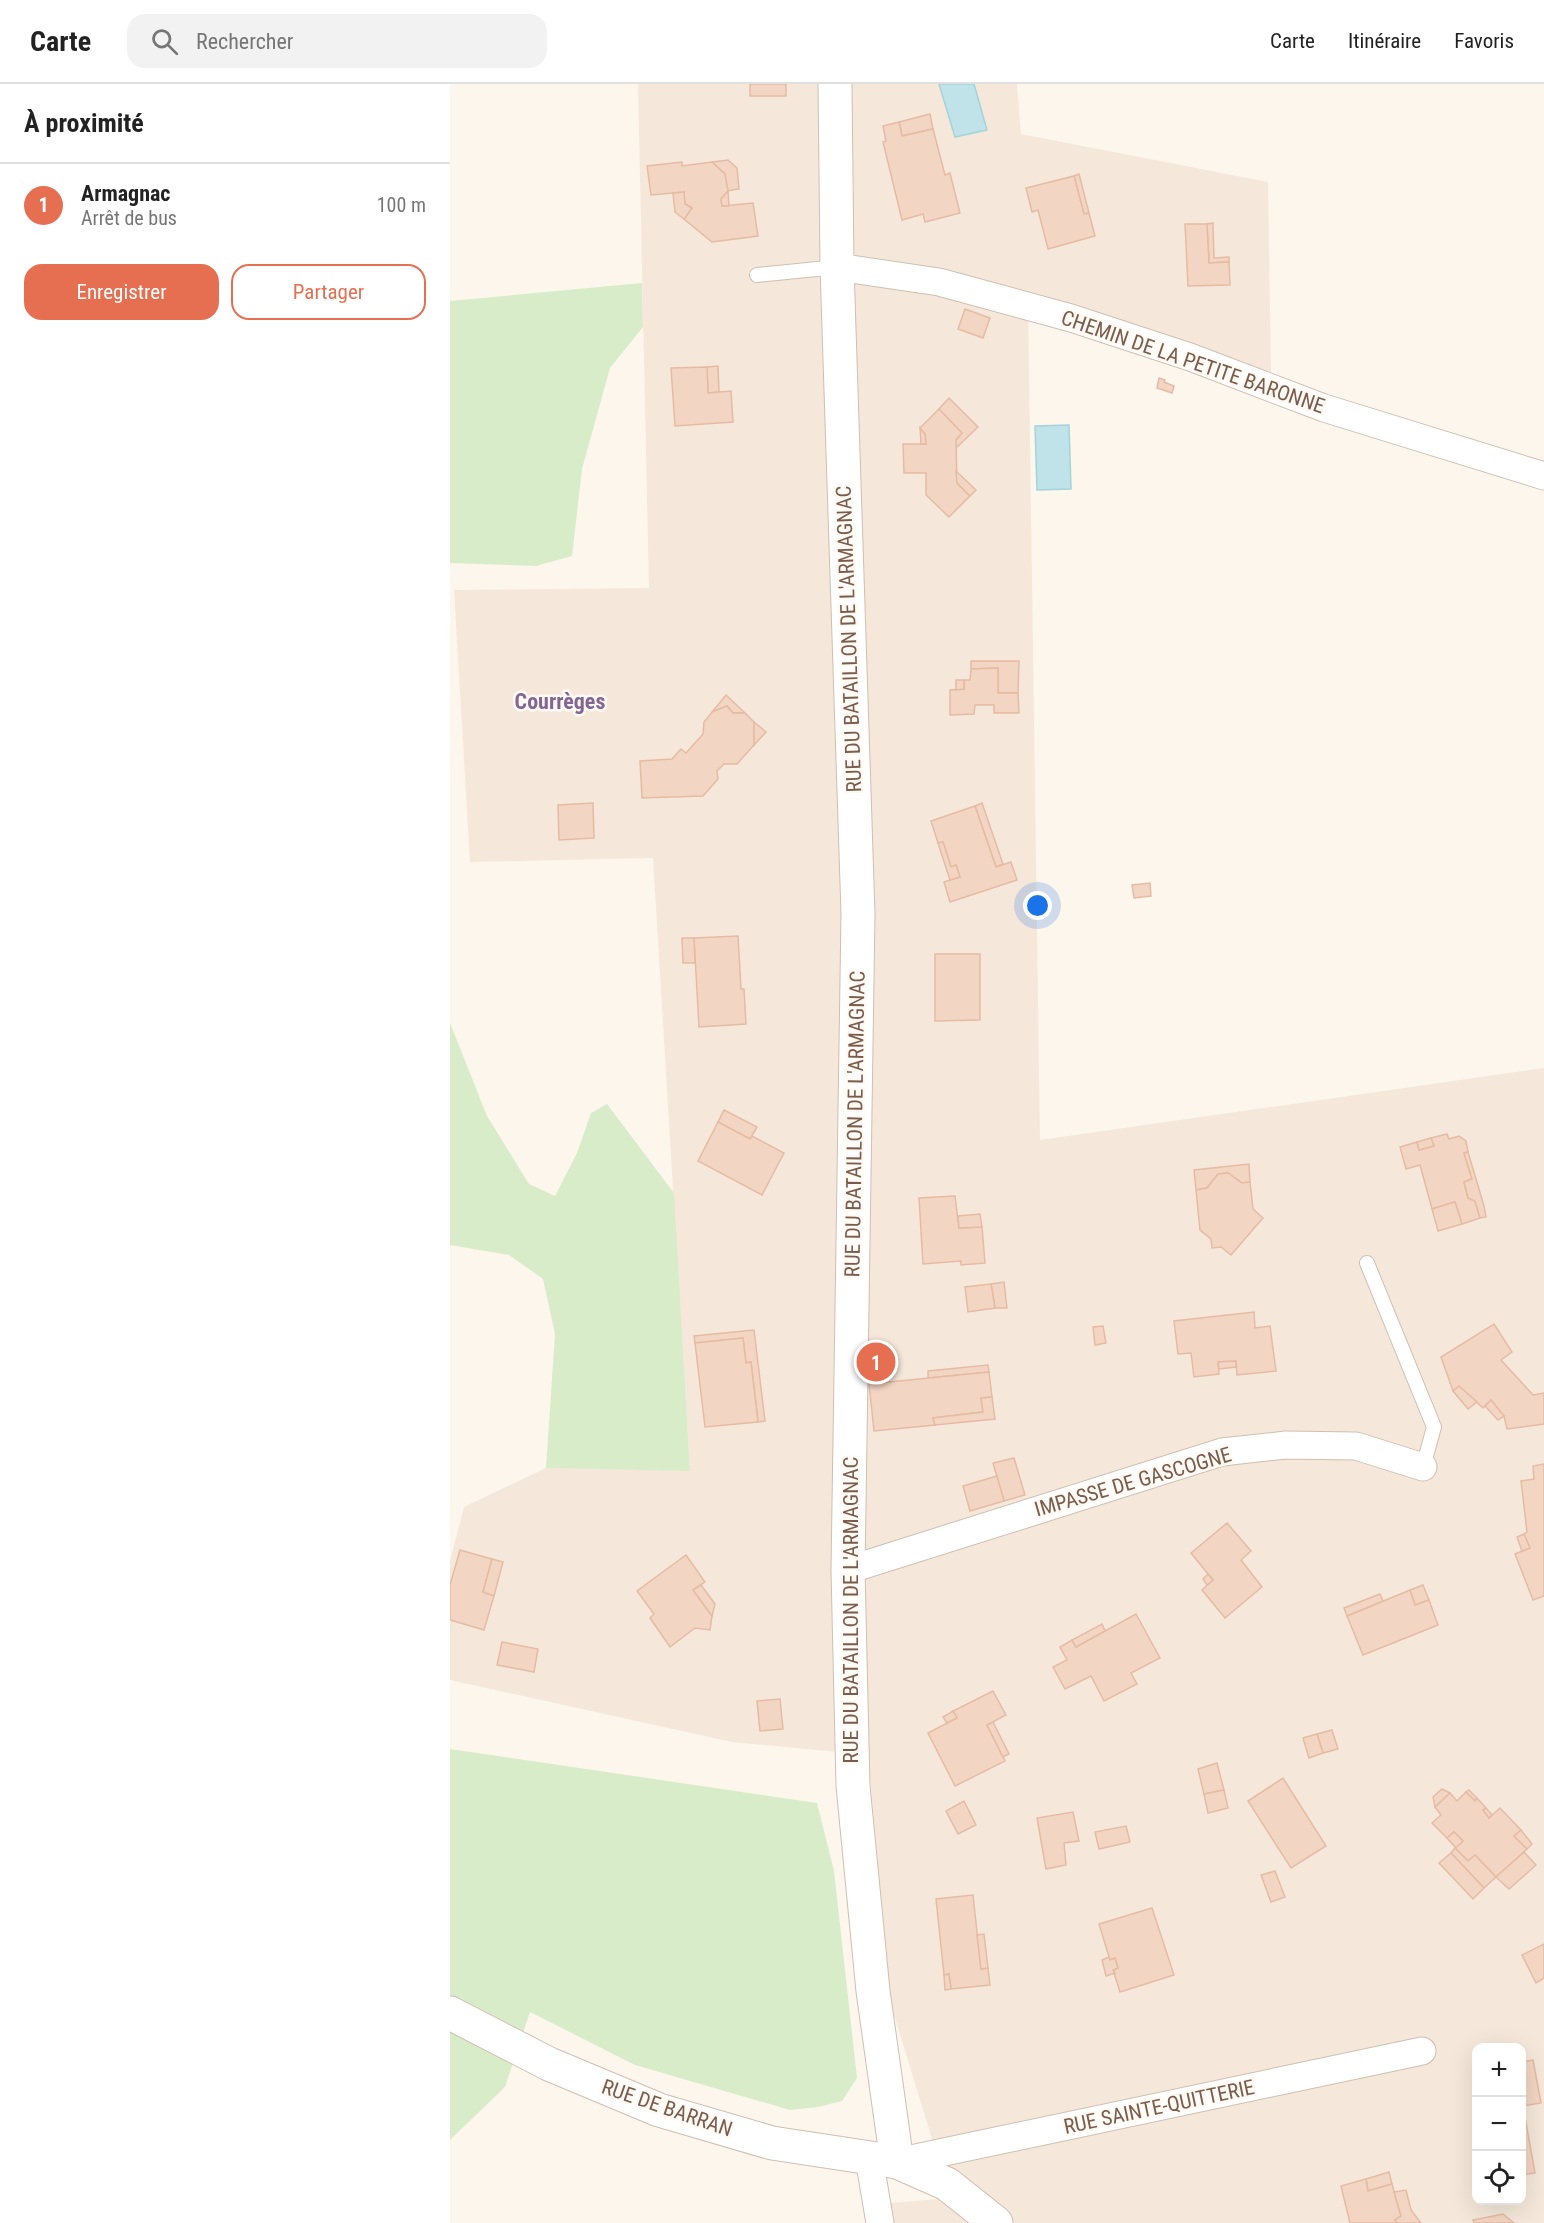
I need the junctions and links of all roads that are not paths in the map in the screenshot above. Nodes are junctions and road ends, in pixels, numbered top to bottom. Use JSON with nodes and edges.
{"nodes":[{"id":1,"x":835,"y":84,"type":"edge"},
{"id":2,"x":837,"y":267,"type":"junction"},
{"id":3,"x":757,"y":275,"type":"dead end"},
{"id":4,"x":1544,"y":476,"type":"edge"},
{"id":5,"x":1367,"y":1263,"type":"dead end"},
{"id":6,"x":1423,"y":1467,"type":"joint"},
{"id":7,"x":848,"y":1570,"type":"junction"},
{"id":8,"x":450,"y":2013,"type":"edge"},
{"id":9,"x":1422,"y":2051,"type":"dead end"},
{"id":10,"x":883,"y":2160,"type":"junction"},
{"id":11,"x":880,"y":2223,"type":"edge"},
{"id":12,"x":996,"y":2223,"type":"edge"}],
"edges":[{"from":1,"to":2,"type":"street","name":"RUE DU BATAILLON DE L'ARMAGNAC"},
{"from":2,"to":3,"type":"lane"},
{"from":2,"to":4,"type":"street","name":"CHEMIN DE LA PETITE BARONNE"},
{"from":2,"to":7,"type":"street","name":"RUE DU BATAILLON DE L'ARMAGNAC"},
{"from":5,"to":6,"type":"lane"},
{"from":6,"to":7,"type":"street","name":"IMPASSE DE GASCOGNE"},
{"from":7,"to":10,"type":"street","name":"RUE DU BATAILLON DE L'ARMAGNAC"},
{"from":8,"to":10,"type":"street","name":"RUE DE BARRAN"},
{"from":9,"to":10,"type":"street","name":"RUE SAINTE-QUITTERIE"},
{"from":10,"to":11,"type":"street"},
{"from":10,"to":12,"type":"street","name":"RUE DE BARRAN"}]}
